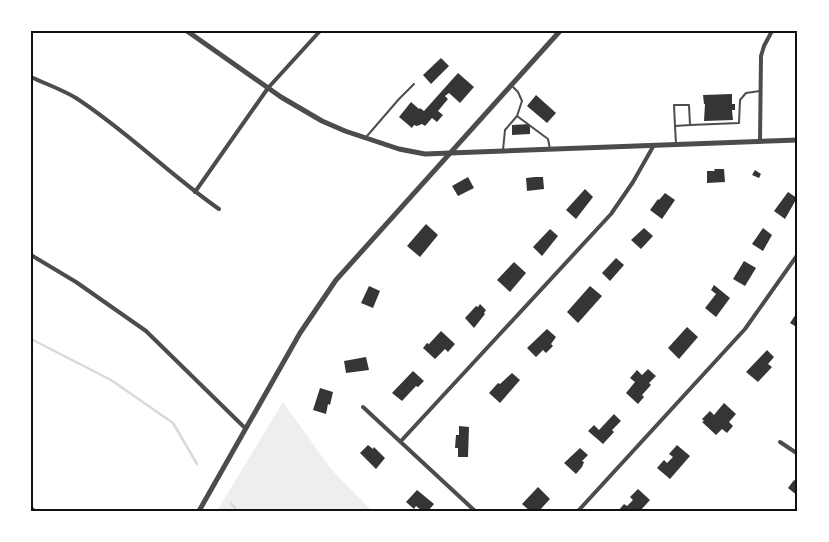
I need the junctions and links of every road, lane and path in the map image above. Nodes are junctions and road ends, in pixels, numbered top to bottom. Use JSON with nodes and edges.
{"nodes":[{"id":1,"x":187,"y":31,"type":"edge"},
{"id":2,"x":320,"y":31,"type":"edge"},
{"id":3,"x":560,"y":31,"type":"edge"},
{"id":4,"x":772,"y":31,"type":"edge"},
{"id":5,"x":31,"y":77,"type":"edge"},
{"id":6,"x":414,"y":84,"type":"dead end"},
{"id":7,"x":511,"y":86,"type":"junction"},
{"id":8,"x":268,"y":88,"type":"junction"},
{"id":9,"x":760,"y":91,"type":"junction"},
{"id":10,"x":517,"y":116,"type":"junction"},
{"id":11,"x":690,"y":125,"type":"junction"},
{"id":12,"x":675,"y":126,"type":"junction"},
{"id":13,"x":365,"y":138,"type":"junction"},
{"id":14,"x":798,"y":140,"type":"edge"},
{"id":15,"x":760,"y":141,"type":"junction"},
{"id":16,"x":676,"y":144,"type":"junction"},
{"id":17,"x":654,"y":145,"type":"junction"},
{"id":18,"x":550,"y":149,"type":"junction"},
{"id":19,"x":503,"y":151,"type":"junction"},
{"id":20,"x":450,"y":153,"type":"junction"},
{"id":21,"x":195,"y":192,"type":"junction"},
{"id":22,"x":220,"y":209,"type":"dead end"},
{"id":23,"x":798,"y":254,"type":"edge"},
{"id":24,"x":31,"y":255,"type":"edge"},
{"id":25,"x":363,"y":407,"type":"dead end"},
{"id":26,"x":246,"y":428,"type":"junction"},
{"id":27,"x":401,"y":441,"type":"junction"},
{"id":28,"x":780,"y":442,"type":"dead end"},
{"id":29,"x":798,"y":454,"type":"edge"},
{"id":30,"x":31,"y":508,"type":"edge"},
{"id":31,"x":34,"y":511,"type":"edge"},
{"id":32,"x":199,"y":511,"type":"edge"},
{"id":33,"x":475,"y":511,"type":"edge"},
{"id":34,"x":578,"y":511,"type":"edge"}],
"edges":[{"from":1,"to":8,"type":"street"},
{"from":2,"to":8,"type":"street"},
{"from":3,"to":7,"type":"street"},
{"from":4,"to":9,"type":"street"},
{"from":5,"to":21,"type":"street"},
{"from":6,"to":13,"type":"lane"},
{"from":7,"to":10,"type":"lane"},
{"from":7,"to":20,"type":"street"},
{"from":8,"to":13,"type":"street"},
{"from":8,"to":21,"type":"street"},
{"from":9,"to":11,"type":"lane"},
{"from":9,"to":15,"type":"street"},
{"from":10,"to":18,"type":"lane"},
{"from":10,"to":19,"type":"lane"},
{"from":11,"to":12,"type":"lane"},
{"from":11,"to":12,"type":"lane"},
{"from":12,"to":16,"type":"lane"},
{"from":13,"to":20,"type":"street"},
{"from":14,"to":15,"type":"street"},
{"from":15,"to":16,"type":"street"},
{"from":16,"to":17,"type":"street"},
{"from":17,"to":18,"type":"street"},
{"from":17,"to":27,"type":"street"},
{"from":18,"to":19,"type":"street"},
{"from":19,"to":20,"type":"street"},
{"from":20,"to":26,"type":"street"},
{"from":21,"to":22,"type":"street"},
{"from":23,"to":34,"type":"street"},
{"from":24,"to":26,"type":"street"},
{"from":25,"to":27,"type":"street"},
{"from":26,"to":32,"type":"street"},
{"from":27,"to":33,"type":"street"},
{"from":28,"to":29,"type":"street"},
{"from":30,"to":31,"type":"street"}]}
